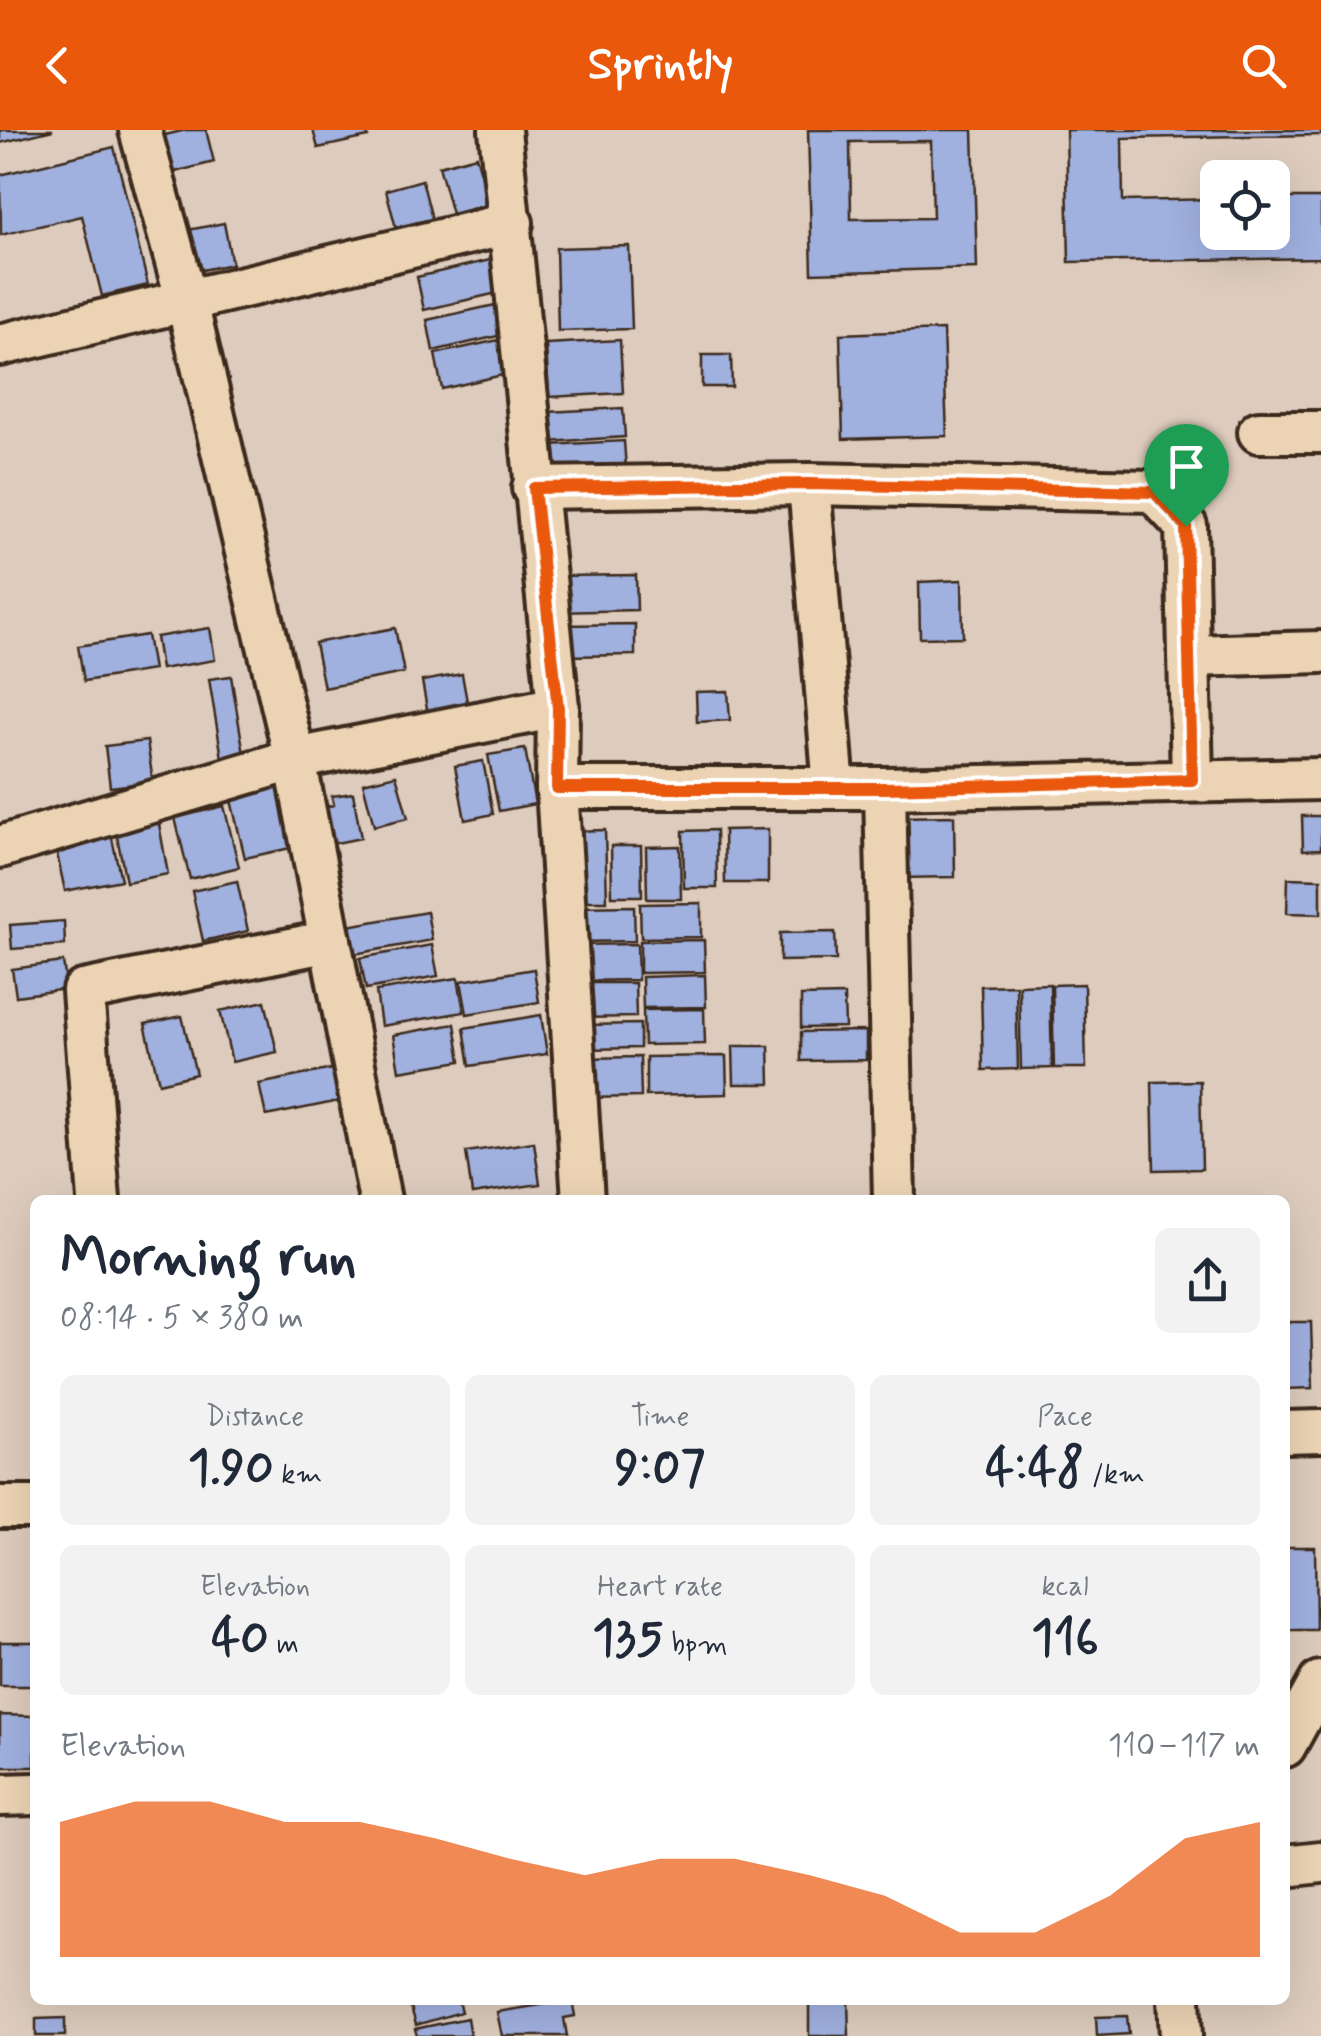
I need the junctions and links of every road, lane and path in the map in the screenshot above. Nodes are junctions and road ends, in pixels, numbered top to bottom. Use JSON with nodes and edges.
{"nodes":[{"id":1,"x":140,"y":130,"type":"edge"},
{"id":2,"x":500,"y":130,"type":"edge"},
{"id":3,"x":512,"y":223,"type":"junction"},
{"id":4,"x":186,"y":298,"type":"junction"},
{"id":5,"x":0,"y":345,"type":"edge"},
{"id":6,"x":1259,"y":432,"type":"dead end"},
{"id":7,"x":1321,"y":432,"type":"edge"},
{"id":8,"x":808,"y":484,"type":"junction"},
{"id":9,"x":534,"y":488,"type":"junction"},
{"id":10,"x":1321,"y":652,"type":"edge"},
{"id":11,"x":1190,"y":656,"type":"junction"},
{"id":12,"x":558,"y":708,"type":"junction"},
{"id":13,"x":295,"y":759,"type":"junction"},
{"id":14,"x":1321,"y":778,"type":"edge"},
{"id":15,"x":1192,"y":780,"type":"junction"},
{"id":16,"x":557,"y":788,"type":"junction"},
{"id":17,"x":834,"y":788,"type":"junction"},
{"id":18,"x":885,"y":788,"type":"junction"},
{"id":19,"x":0,"y":846,"type":"edge"},
{"id":20,"x":330,"y":942,"type":"junction"},
{"id":21,"x":100,"y":1195,"type":"edge"},
{"id":22,"x":379,"y":1195,"type":"edge"},
{"id":23,"x":583,"y":1195,"type":"edge"},
{"id":24,"x":894,"y":1195,"type":"edge"},
{"id":25,"x":1321,"y":1431,"type":"edge"},
{"id":26,"x":1290,"y":1432,"type":"edge"},
{"id":27,"x":30,"y":1506,"type":"edge"},
{"id":28,"x":0,"y":1508,"type":"edge"},
{"id":29,"x":1308,"y":1681,"type":"edge"},
{"id":30,"x":1290,"y":1732,"type":"edge"},
{"id":31,"x":30,"y":1794,"type":"edge"},
{"id":32,"x":0,"y":1795,"type":"edge"},
{"id":33,"x":1321,"y":1862,"type":"edge"},
{"id":34,"x":1290,"y":1865,"type":"edge"},
{"id":35,"x":1180,"y":2005,"type":"edge"},
{"id":36,"x":1180,"y":2036,"type":"edge"}],
"edges":[{"from":1,"to":4,"type":"street"},
{"from":2,"to":3,"type":"street"},
{"from":3,"to":4,"type":"street"},
{"from":3,"to":9,"type":"street"},
{"from":4,"to":5,"type":"street"},
{"from":4,"to":13,"type":"street"},
{"from":6,"to":7,"type":"street"},
{"from":8,"to":9,"type":"street"},
{"from":8,"to":11,"type":"street"},
{"from":8,"to":17,"type":"street"},
{"from":9,"to":12,"type":"street"},
{"from":10,"to":11,"type":"street"},
{"from":11,"to":15,"type":"street"},
{"from":12,"to":13,"type":"street"},
{"from":12,"to":16,"type":"street"},
{"from":13,"to":19,"type":"street"},
{"from":13,"to":20,"type":"street"},
{"from":14,"to":15,"type":"street"},
{"from":15,"to":18,"type":"street"},
{"from":16,"to":17,"type":"street"},
{"from":16,"to":23,"type":"street"},
{"from":17,"to":18,"type":"street"},
{"from":18,"to":24,"type":"street"},
{"from":20,"to":21,"type":"street"},
{"from":20,"to":22,"type":"street"},
{"from":25,"to":26,"type":"street"},
{"from":27,"to":28,"type":"street"},
{"from":29,"to":30,"type":"street"},
{"from":31,"to":32,"type":"street"},
{"from":33,"to":34,"type":"street"},
{"from":35,"to":36,"type":"street"}]}
